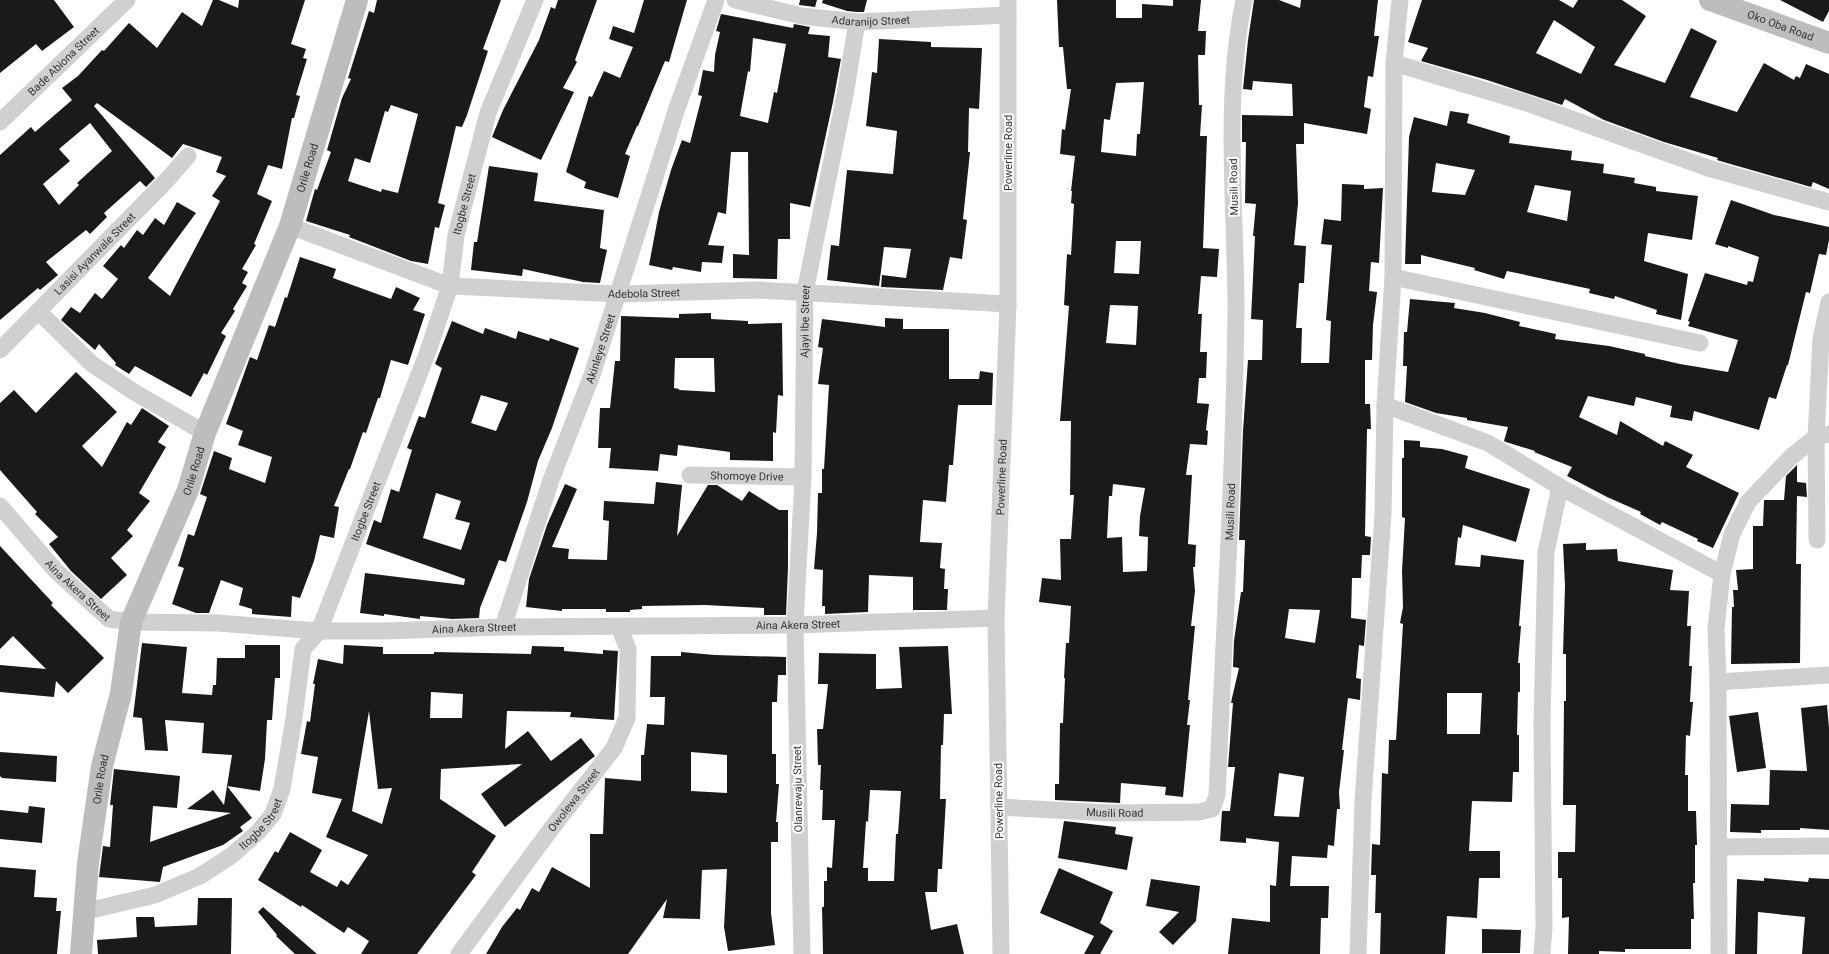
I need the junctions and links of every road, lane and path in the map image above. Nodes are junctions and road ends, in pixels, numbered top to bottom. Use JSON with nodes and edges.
{"nodes":[{"id":1,"x":127,"y":0,"type":"edge"},
{"id":2,"x":357,"y":0,"type":"edge"},
{"id":3,"x":535,"y":0,"type":"edge"},
{"id":4,"x":716,"y":0,"type":"edge"},
{"id":5,"x":735,"y":0,"type":"edge"},
{"id":6,"x":1244,"y":0,"type":"edge"},
{"id":7,"x":1400,"y":0,"type":"edge"},
{"id":8,"x":1710,"y":0,"type":"edge"},
{"id":9,"x":1008,"y":8,"type":"edge"},
{"id":10,"x":857,"y":22,"type":"junction"},
{"id":11,"x":1829,"y":44,"type":"edge"},
{"id":12,"x":1394,"y":63,"type":"junction"},
{"id":13,"x":0,"y":122,"type":"edge"},
{"id":14,"x":188,"y":156,"type":"dead end"},
{"id":15,"x":1829,"y":202,"type":"edge"},
{"id":16,"x":290,"y":226,"type":"junction"},
{"id":17,"x":1393,"y":277,"type":"junction"},
{"id":18,"x":450,"y":286,"type":"junction"},
{"id":19,"x":805,"y":292,"type":"junction"},
{"id":20,"x":618,"y":294,"type":"junction"},
{"id":21,"x":1829,"y":302,"type":"edge"},
{"id":22,"x":1008,"y":304,"type":"junction"},
{"id":23,"x":39,"y":312,"type":"junction"},
{"id":24,"x":1700,"y":343,"type":"dead end"},
{"id":25,"x":0,"y":350,"type":"edge"},
{"id":26,"x":1385,"y":405,"type":"junction"},
{"id":27,"x":205,"y":433,"type":"junction"},
{"id":28,"x":1823,"y":436,"type":"edge"},
{"id":29,"x":690,"y":475,"type":"dead end"},
{"id":30,"x":803,"y":477,"type":"junction"},
{"id":31,"x":1560,"y":487,"type":"junction"},
{"id":32,"x":0,"y":506,"type":"edge"},
{"id":33,"x":1817,"y":540,"type":"dead end"},
{"id":34,"x":1722,"y":574,"type":"junction"},
{"id":35,"x":996,"y":618,"type":"junction"},
{"id":36,"x":131,"y":622,"type":"junction"},
{"id":37,"x":795,"y":625,"type":"junction"},
{"id":38,"x":503,"y":626,"type":"junction"},
{"id":39,"x":619,"y":626,"type":"junction"},
{"id":40,"x":319,"y":631,"type":"junction"},
{"id":41,"x":1829,"y":675,"type":"edge"},
{"id":42,"x":1718,"y":682,"type":"junction"},
{"id":43,"x":999,"y":807,"type":"junction"},
{"id":44,"x":1829,"y":846,"type":"edge"},
{"id":45,"x":1719,"y":847,"type":"junction"},
{"id":46,"x":83,"y":912,"type":"junction"},
{"id":47,"x":81,"y":954,"type":"edge"},
{"id":48,"x":459,"y":954,"type":"edge"},
{"id":49,"x":802,"y":954,"type":"edge"},
{"id":50,"x":1001,"y":954,"type":"edge"},
{"id":51,"x":1358,"y":954,"type":"edge"},
{"id":52,"x":1542,"y":954,"type":"edge"},
{"id":53,"x":1719,"y":954,"type":"edge"}],
"edges":[{"from":1,"to":13,"type":"street","name":"Bade Abiona Street"},
{"from":2,"to":16,"type":"street","name":"Orile Road"},
{"from":3,"to":18,"type":"street","name":"Itogbe Street"},
{"from":4,"to":20,"type":"street","name":"Akinleye Street"},
{"from":5,"to":10,"type":"street","name":"Adaranijo Street"},
{"from":6,"to":43,"type":"street","name":"Musili Road"},
{"from":7,"to":12,"type":"street"},
{"from":8,"to":11,"type":"street","name":"Oko Oba Road"},
{"from":9,"to":10,"type":"street","name":"Adaranijo Street"},
{"from":9,"to":22,"type":"street","name":"Powerline Road"},
{"from":10,"to":19,"type":"street","name":"Ajayi Ibe Street"},
{"from":12,"to":15,"type":"street"},
{"from":12,"to":17,"type":"street"},
{"from":14,"to":23,"type":"street","name":"Lasisi Ayanwale Street"},
{"from":16,"to":18,"type":"street","name":"Adebola Street"},
{"from":16,"to":27,"type":"street","name":"Orile Road"},
{"from":17,"to":24,"type":"street"},
{"from":17,"to":26,"type":"street"},
{"from":18,"to":20,"type":"street","name":"Adebola Street"},
{"from":18,"to":40,"type":"street","name":"Itogbe Street"},
{"from":19,"to":20,"type":"street","name":"Adebola Street"},
{"from":19,"to":22,"type":"street","name":"Adebola Street"},
{"from":19,"to":30,"type":"street","name":"Ajayi Ibe Street"},
{"from":20,"to":38,"type":"street","name":"Akinleye Street"},
{"from":21,"to":28,"type":"street"},
{"from":22,"to":35,"type":"street","name":"Powerline Road"},
{"from":23,"to":25,"type":"street","name":"Lasisi Ayanwale Street"},
{"from":23,"to":27,"type":"street"},
{"from":26,"to":31,"type":"street"},
{"from":26,"to":51,"type":"street"},
{"from":27,"to":36,"type":"street","name":"Orile Road"},
{"from":28,"to":33,"type":"street"},
{"from":28,"to":34,"type":"street"},
{"from":29,"to":30,"type":"street","name":"Shomoye Drive"},
{"from":30,"to":37,"type":"street","name":"Ajayi Ibe Street"},
{"from":31,"to":34,"type":"street"},
{"from":31,"to":52,"type":"street"},
{"from":32,"to":36,"type":"street","name":"Aina Akera Street"},
{"from":34,"to":42,"type":"street"},
{"from":35,"to":37,"type":"street","name":"Aina Akera Street"},
{"from":35,"to":43,"type":"street","name":"Powerline Road"},
{"from":36,"to":40,"type":"street","name":"Aina Akera Street"},
{"from":36,"to":46,"type":"street","name":"Orile Road"},
{"from":37,"to":39,"type":"street","name":"Aina Akera Street"},
{"from":37,"to":49,"type":"street","name":"Olanrewaju Street"},
{"from":38,"to":39,"type":"street","name":"Aina Akera Street"},
{"from":38,"to":40,"type":"street","name":"Aina Akera Street"},
{"from":39,"to":48,"type":"street","name":"Owolewa Street"},
{"from":40,"to":46,"type":"street","name":"Itogbe Street"},
{"from":41,"to":42,"type":"street"},
{"from":42,"to":45,"type":"street"},
{"from":43,"to":50,"type":"street","name":"Powerline Road"},
{"from":44,"to":45,"type":"street"},
{"from":45,"to":53,"type":"street"},
{"from":46,"to":47,"type":"street","name":"Orile Road"}]}
